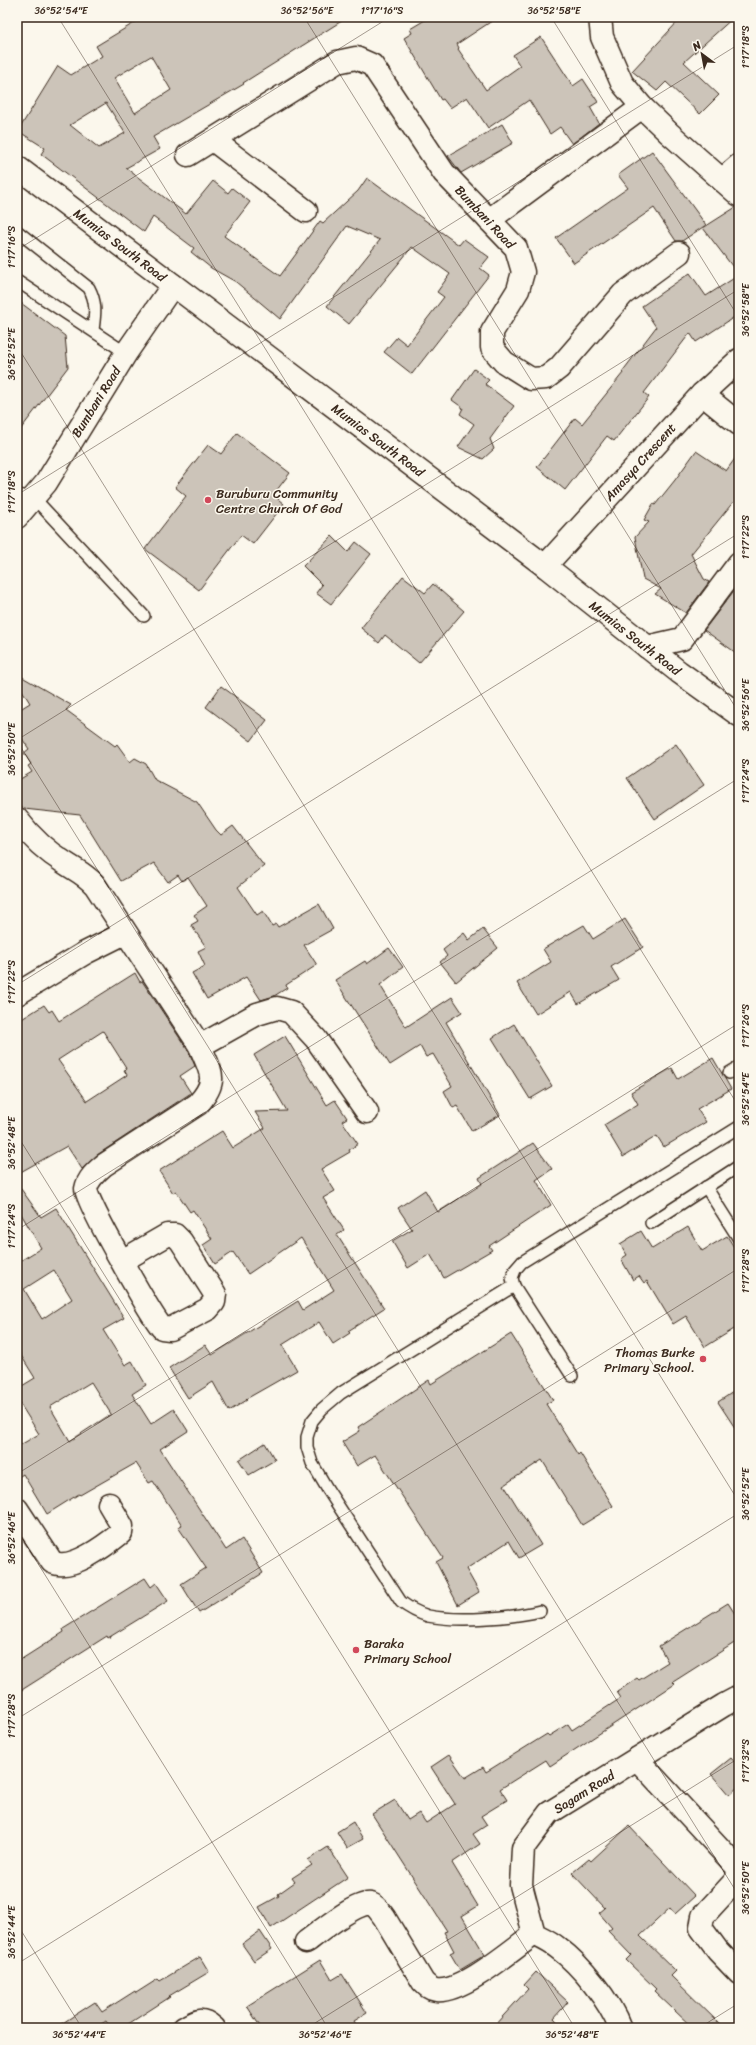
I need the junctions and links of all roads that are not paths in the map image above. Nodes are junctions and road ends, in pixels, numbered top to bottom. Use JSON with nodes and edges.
{"nodes":[{"id":1,"x":600,"y":17,"type":"edge"},
{"id":2,"x":642,"y":107,"type":"junction"},
{"id":3,"x":213,"y":140,"type":"junction"},
{"id":4,"x":188,"y":155,"type":"dead end"},
{"id":5,"x":739,"y":165,"type":"edge"},
{"id":6,"x":17,"y":167,"type":"edge"},
{"id":7,"x":722,"y":180,"type":"junction"},
{"id":8,"x":739,"y":195,"type":"edge"},
{"id":9,"x":306,"y":211,"type":"dead end"},
{"id":10,"x":489,"y":220,"type":"junction"},
{"id":11,"x":17,"y":231,"type":"edge"},
{"id":12,"x":679,"y":253,"type":"dead end"},
{"id":13,"x":17,"y":281,"type":"edge"},
{"id":14,"x":173,"y":285,"type":"junction"},
{"id":15,"x":92,"y":330,"type":"junction"},
{"id":16,"x":126,"y":353,"type":"junction"},
{"id":17,"x":739,"y":360,"type":"edge"},
{"id":18,"x":702,"y":394,"type":"junction"},
{"id":19,"x":739,"y":424,"type":"edge"},
{"id":20,"x":25,"y":496,"type":"edge"},
{"id":21,"x":17,"y":517,"type":"edge"},
{"id":22,"x":739,"y":563,"type":"edge"},
{"id":23,"x":545,"y":566,"type":"junction"},
{"id":24,"x":144,"y":616,"type":"dead end"},
{"id":25,"x":647,"y":647,"type":"junction"},
{"id":26,"x":739,"y":715,"type":"edge"},
{"id":27,"x":17,"y":819,"type":"edge"},
{"id":28,"x":125,"y":933,"type":"junction"},
{"id":29,"x":17,"y":994,"type":"edge"},
{"id":30,"x":200,"y":1046,"type":"junction"},
{"id":31,"x":739,"y":1067,"type":"edge"},
{"id":32,"x":729,"y":1073,"type":"dead end"},
{"id":33,"x":367,"y":1112,"type":"dead end"},
{"id":34,"x":739,"y":1127,"type":"edge"},
{"id":35,"x":739,"y":1166,"type":"edge"},
{"id":36,"x":706,"y":1187,"type":"junction"},
{"id":37,"x":651,"y":1223,"type":"dead end"},
{"id":38,"x":739,"y":1239,"type":"edge"},
{"id":39,"x":122,"y":1261,"type":"junction"},
{"id":40,"x":514,"y":1286,"type":"junction"},
{"id":41,"x":572,"y":1376,"type":"dead end"},
{"id":42,"x":109,"y":1504,"type":"dead end"},
{"id":43,"x":17,"y":1509,"type":"edge"},
{"id":44,"x":540,"y":1611,"type":"dead end"},
{"id":45,"x":739,"y":1697,"type":"edge"},
{"id":46,"x":637,"y":1759,"type":"junction"},
{"id":47,"x":534,"y":1934,"type":"junction"},
{"id":48,"x":306,"y":1942,"type":"dead end"},
{"id":49,"x":739,"y":1973,"type":"edge"},
{"id":50,"x":184,"y":2028,"type":"edge"},
{"id":51,"x":214,"y":2028,"type":"edge"},
{"id":52,"x":620,"y":2028,"type":"edge"}],
"edges":[{"from":1,"to":2,"type":"street"},
{"from":2,"to":7,"type":"street"},
{"from":2,"to":10,"type":"street"},
{"from":3,"to":4,"type":"street","name":"Bumbani Road"},
{"from":3,"to":9,"type":"street"},
{"from":3,"to":10,"type":"street","name":"Bumbani Road"},
{"from":5,"to":7,"type":"street"},
{"from":6,"to":14,"type":"street","name":"Mumias South Road"},
{"from":7,"to":8,"type":"street"},
{"from":10,"to":12,"type":"street","name":"Bumbani Road"},
{"from":11,"to":15,"type":"lane"},
{"from":13,"to":15,"type":"lane"},
{"from":14,"to":16,"type":"street","name":"Bumbani Road"},
{"from":14,"to":23,"type":"street","name":"Mumias South Road"},
{"from":15,"to":16,"type":"lane"},
{"from":16,"to":20,"type":"street","name":"Bumbani Road"},
{"from":17,"to":18,"type":"street","name":"Amasya Crescent"},
{"from":18,"to":19,"type":"street"},
{"from":18,"to":23,"type":"street","name":"Amasya Crescent"},
{"from":20,"to":21,"type":"street","name":"Bumbani Road"},
{"from":20,"to":24,"type":"lane"},
{"from":22,"to":25,"type":"street"},
{"from":23,"to":25,"type":"street","name":"Mumias South Road"},
{"from":25,"to":26,"type":"street","name":"Mumias South Road"},
{"from":27,"to":28,"type":"street"},
{"from":28,"to":29,"type":"street"},
{"from":28,"to":30,"type":"street"},
{"from":30,"to":33,"type":"street"},
{"from":30,"to":39,"type":"street"},
{"from":31,"to":32,"type":"lane"},
{"from":34,"to":40,"type":"lane"},
{"from":35,"to":36,"type":"lane"},
{"from":36,"to":37,"type":"lane"},
{"from":36,"to":38,"type":"lane"},
{"from":39,"to":39,"type":"street"},
{"from":40,"to":41,"type":"lane"},
{"from":40,"to":44,"type":"lane"},
{"from":42,"to":43,"type":"street"},
{"from":45,"to":46,"type":"street","name":"Sagam Road"},
{"from":46,"to":47,"type":"street","name":"Sagam Road"},
{"from":46,"to":49,"type":"street"},
{"from":47,"to":48,"type":"street"},
{"from":47,"to":52,"type":"street"},
{"from":50,"to":51,"type":"street"}]}
